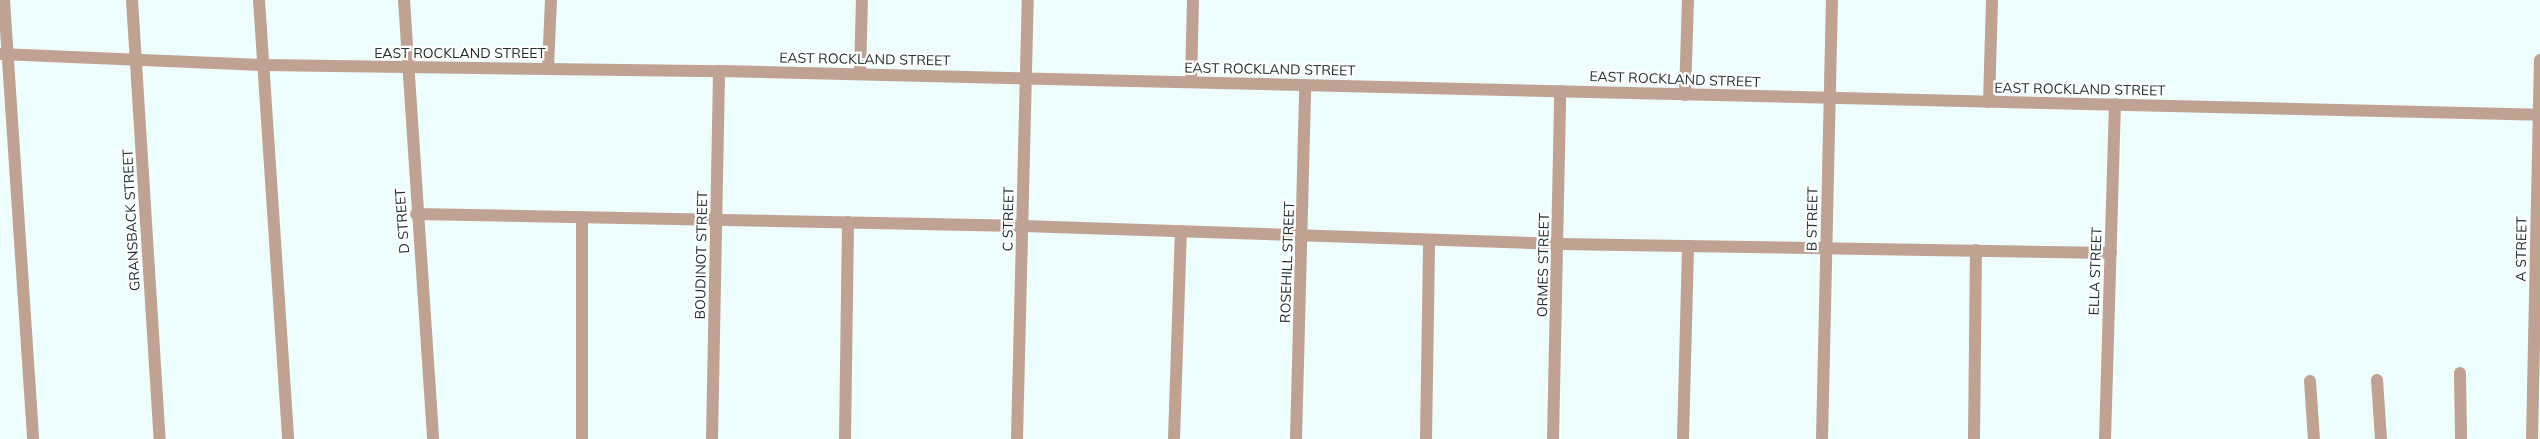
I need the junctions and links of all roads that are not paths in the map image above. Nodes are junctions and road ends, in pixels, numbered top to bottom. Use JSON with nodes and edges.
{"nodes":[{"id":1,"x":4,"y":0,"type":"edge"},
{"id":2,"x":132,"y":0,"type":"edge"},
{"id":3,"x":259,"y":0,"type":"edge"},
{"id":4,"x":404,"y":0,"type":"edge"},
{"id":5,"x":551,"y":0,"type":"edge"},
{"id":6,"x":862,"y":0,"type":"edge"},
{"id":7,"x":1028,"y":0,"type":"edge"},
{"id":8,"x":1193,"y":0,"type":"edge"},
{"id":9,"x":1688,"y":0,"type":"edge"},
{"id":10,"x":1832,"y":0,"type":"edge"},
{"id":11,"x":1992,"y":0,"type":"edge"},
{"id":12,"x":4,"y":54,"type":"edge"},
{"id":13,"x":136,"y":60,"type":"junction"},
{"id":14,"x":2540,"y":60,"type":"edge"},
{"id":15,"x":264,"y":65,"type":"junction"},
{"id":16,"x":408,"y":68,"type":"junction"},
{"id":17,"x":548,"y":68,"type":"junction"},
{"id":18,"x":719,"y":71,"type":"junction"},
{"id":19,"x":860,"y":74,"type":"junction"},
{"id":20,"x":1026,"y":78,"type":"junction"},
{"id":21,"x":1191,"y":82,"type":"junction"},
{"id":22,"x":1305,"y":85,"type":"junction"},
{"id":23,"x":1560,"y":91,"type":"junction"},
{"id":24,"x":1686,"y":95,"type":"junction"},
{"id":25,"x":1830,"y":98,"type":"junction"},
{"id":26,"x":1989,"y":102,"type":"junction"},
{"id":27,"x":2115,"y":104,"type":"junction"},
{"id":28,"x":2539,"y":115,"type":"edge"},
{"id":29,"x":416,"y":214,"type":"junction"},
{"id":30,"x":582,"y":217,"type":"junction"},
{"id":31,"x":716,"y":219,"type":"junction"},
{"id":32,"x":848,"y":222,"type":"junction"},
{"id":33,"x":1023,"y":226,"type":"junction"},
{"id":34,"x":1181,"y":231,"type":"junction"},
{"id":35,"x":1303,"y":236,"type":"junction"},
{"id":36,"x":1429,"y":240,"type":"junction"},
{"id":37,"x":1559,"y":244,"type":"junction"},
{"id":38,"x":1688,"y":246,"type":"junction"},
{"id":39,"x":1826,"y":248,"type":"junction"},
{"id":40,"x":1976,"y":250,"type":"junction"},
{"id":41,"x":2111,"y":253,"type":"junction"},
{"id":42,"x":2460,"y":373,"type":"dead end"},
{"id":43,"x":2377,"y":380,"type":"dead end"},
{"id":44,"x":2310,"y":381,"type":"dead end"},
{"id":45,"x":33,"y":439,"type":"edge"},
{"id":46,"x":160,"y":439,"type":"edge"},
{"id":47,"x":288,"y":439,"type":"edge"},
{"id":48,"x":433,"y":439,"type":"edge"},
{"id":49,"x":582,"y":439,"type":"edge"},
{"id":50,"x":712,"y":439,"type":"edge"},
{"id":51,"x":845,"y":439,"type":"edge"},
{"id":52,"x":1017,"y":439,"type":"edge"},
{"id":53,"x":1174,"y":439,"type":"edge"},
{"id":54,"x":1296,"y":439,"type":"edge"},
{"id":55,"x":1426,"y":439,"type":"edge"},
{"id":56,"x":1553,"y":439,"type":"edge"},
{"id":57,"x":1683,"y":439,"type":"edge"},
{"id":58,"x":1822,"y":439,"type":"edge"},
{"id":59,"x":1974,"y":439,"type":"edge"},
{"id":60,"x":2105,"y":439,"type":"edge"},
{"id":61,"x":2314,"y":439,"type":"edge"},
{"id":62,"x":2380,"y":439,"type":"edge"},
{"id":63,"x":2461,"y":439,"type":"edge"},
{"id":64,"x":2532,"y":439,"type":"edge"}],
"edges":[{"from":1,"to":12,"type":"street"},
{"from":2,"to":13,"type":"street","name":"GRANSBACK STREET"},
{"from":3,"to":15,"type":"street"},
{"from":4,"to":16,"type":"street","name":"D STREET"},
{"from":5,"to":17,"type":"street"},
{"from":6,"to":19,"type":"street"},
{"from":7,"to":20,"type":"street","name":"C STREET"},
{"from":8,"to":21,"type":"street"},
{"from":9,"to":24,"type":"street"},
{"from":10,"to":25,"type":"street","name":"B STREET"},
{"from":11,"to":26,"type":"street"},
{"from":12,"to":13,"type":"street","name":"EAST ROCKLAND STREET"},
{"from":12,"to":45,"type":"street"},
{"from":13,"to":15,"type":"street","name":"EAST ROCKLAND STREET"},
{"from":13,"to":46,"type":"street","name":"GRANSBACK STREET"},
{"from":14,"to":28,"type":"street","name":"A STREET"},
{"from":15,"to":16,"type":"street","name":"EAST ROCKLAND STREET"},
{"from":15,"to":47,"type":"street"},
{"from":16,"to":17,"type":"street","name":"EAST ROCKLAND STREET"},
{"from":16,"to":29,"type":"street","name":"D STREET"},
{"from":17,"to":18,"type":"street","name":"EAST ROCKLAND STREET"},
{"from":18,"to":19,"type":"street","name":"EAST ROCKLAND STREET"},
{"from":18,"to":31,"type":"street","name":"BOUDINOT STREET"},
{"from":19,"to":20,"type":"street","name":"EAST ROCKLAND STREET"},
{"from":20,"to":21,"type":"street","name":"EAST ROCKLAND STREET"},
{"from":20,"to":33,"type":"street","name":"C STREET"},
{"from":21,"to":22,"type":"street","name":"EAST ROCKLAND STREET"},
{"from":22,"to":23,"type":"street","name":"EAST ROCKLAND STREET"},
{"from":22,"to":35,"type":"street","name":"ROSEHILL STREET"},
{"from":23,"to":24,"type":"street","name":"EAST ROCKLAND STREET"},
{"from":23,"to":37,"type":"street","name":"ORMES STREET"},
{"from":24,"to":25,"type":"street","name":"EAST ROCKLAND STREET"},
{"from":25,"to":26,"type":"street","name":"EAST ROCKLAND STREET"},
{"from":25,"to":39,"type":"street","name":"B STREET"},
{"from":26,"to":27,"type":"street","name":"EAST ROCKLAND STREET"},
{"from":27,"to":28,"type":"street","name":"EAST ROCKLAND STREET"},
{"from":27,"to":41,"type":"street","name":"ELLA STREET"},
{"from":28,"to":64,"type":"street","name":"A STREET"},
{"from":29,"to":30,"type":"street"},
{"from":29,"to":48,"type":"street","name":"D STREET"},
{"from":30,"to":31,"type":"street"},
{"from":30,"to":49,"type":"street"},
{"from":31,"to":32,"type":"street"},
{"from":31,"to":50,"type":"street","name":"BOUDINOT STREET"},
{"from":32,"to":33,"type":"street"},
{"from":32,"to":51,"type":"street"},
{"from":33,"to":34,"type":"street"},
{"from":33,"to":52,"type":"street","name":"C STREET"},
{"from":34,"to":35,"type":"street"},
{"from":34,"to":53,"type":"street"},
{"from":35,"to":36,"type":"street"},
{"from":35,"to":54,"type":"street","name":"ROSEHILL STREET"},
{"from":36,"to":37,"type":"street"},
{"from":36,"to":55,"type":"street"},
{"from":37,"to":38,"type":"street"},
{"from":37,"to":56,"type":"street","name":"ORMES STREET"},
{"from":38,"to":39,"type":"street"},
{"from":38,"to":57,"type":"street"},
{"from":39,"to":40,"type":"street"},
{"from":39,"to":58,"type":"street","name":"B STREET"},
{"from":40,"to":41,"type":"street"},
{"from":40,"to":59,"type":"street"},
{"from":41,"to":60,"type":"street","name":"ELLA STREET"},
{"from":42,"to":63,"type":"street"},
{"from":43,"to":62,"type":"street"},
{"from":44,"to":61,"type":"street"}]}
